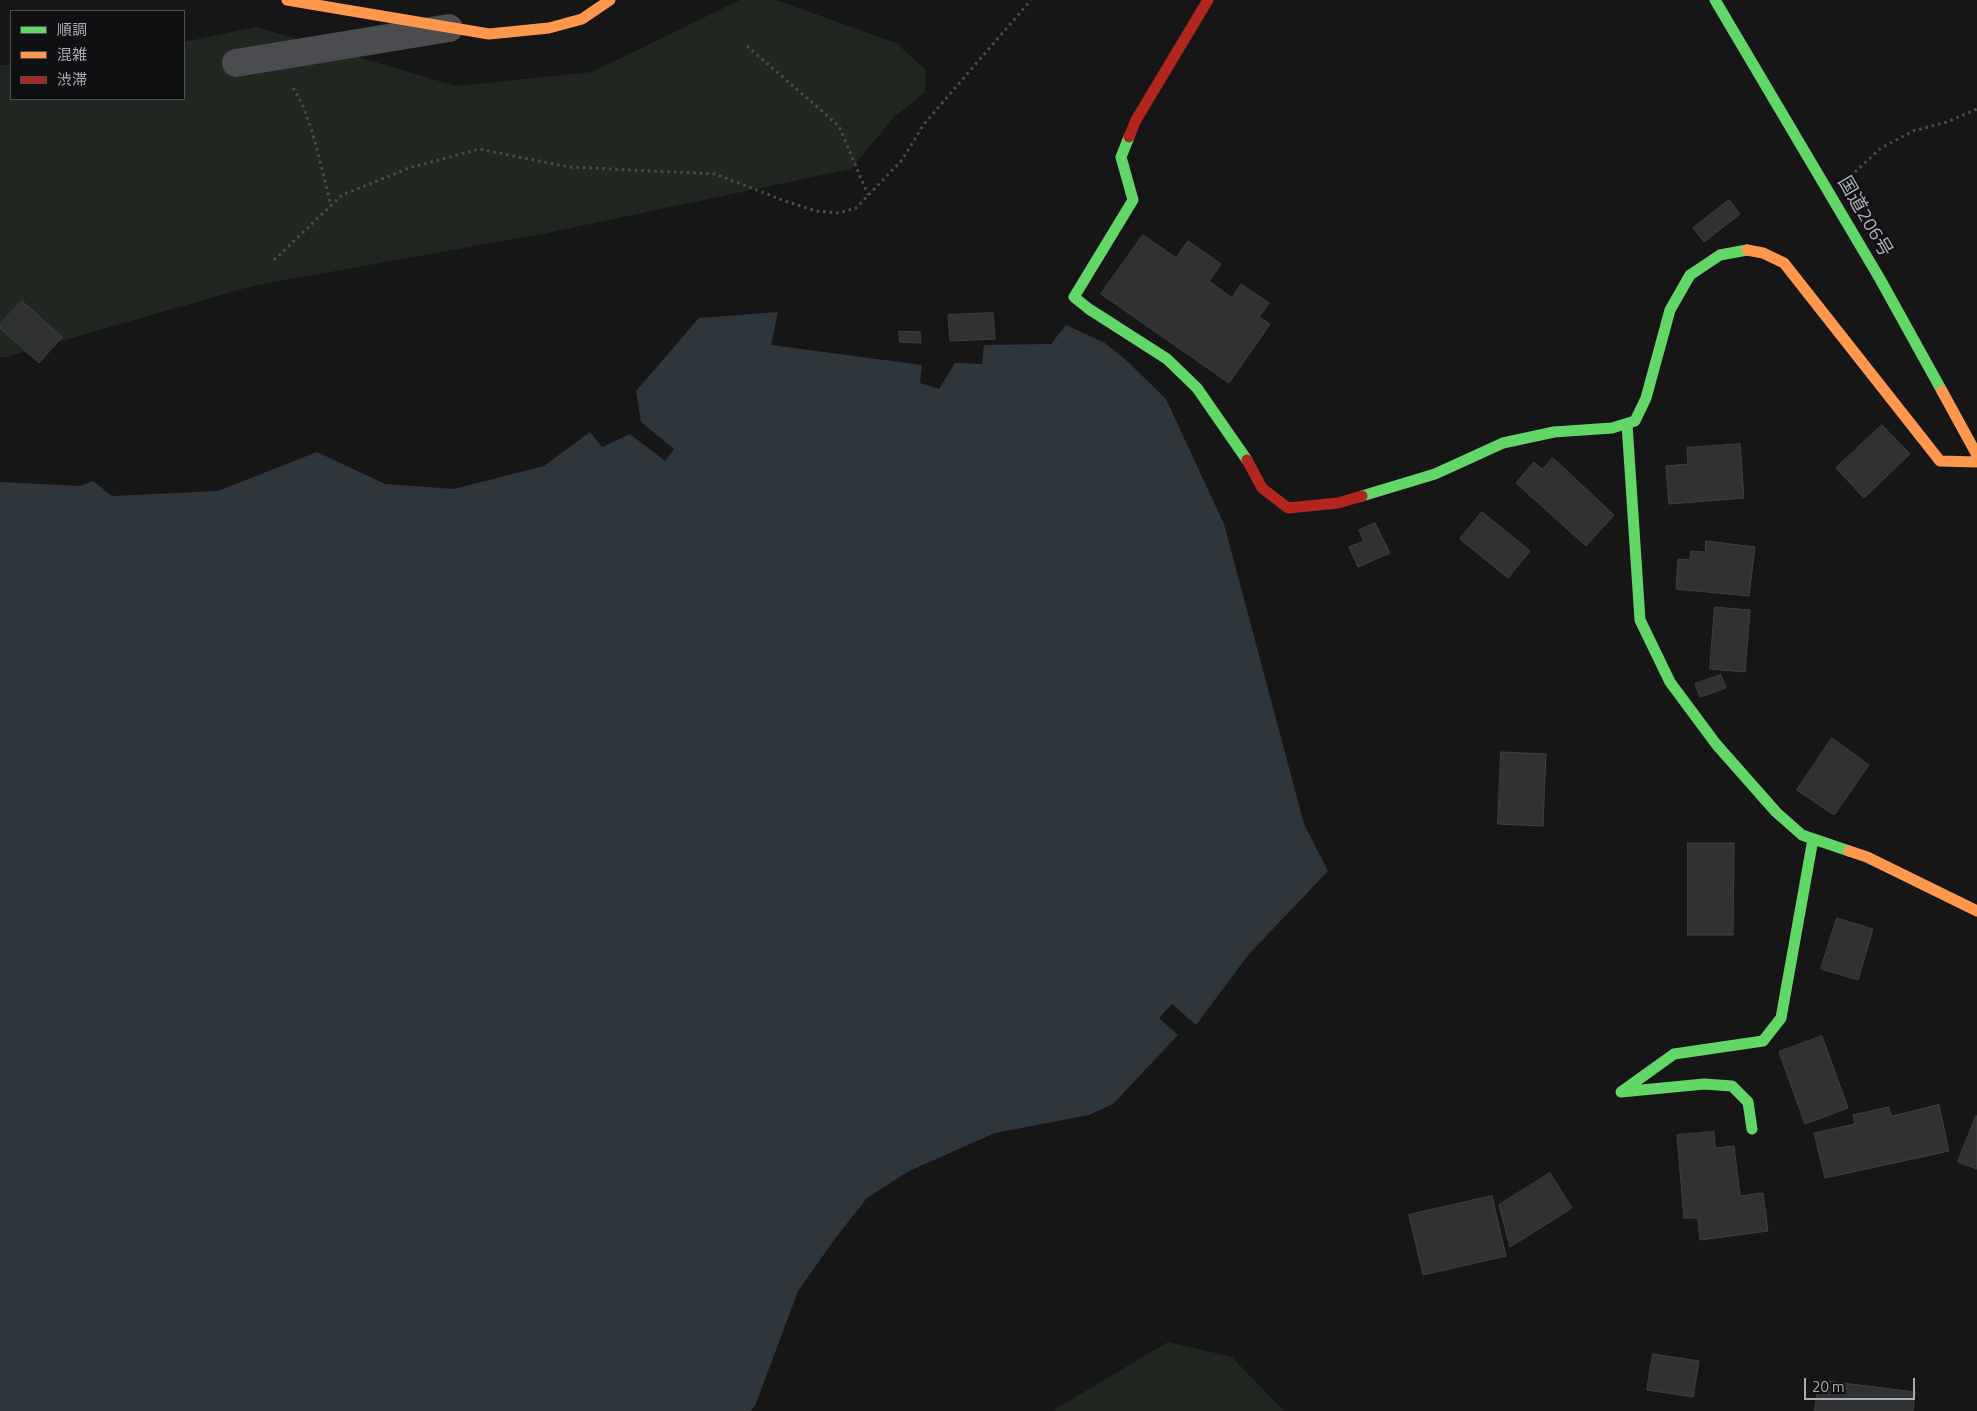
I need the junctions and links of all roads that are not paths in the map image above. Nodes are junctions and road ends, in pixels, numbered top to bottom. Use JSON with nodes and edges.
{"nodes":[{"id":1,"x":288,"y":0,"type":"edge"},
{"id":2,"x":610,"y":0,"type":"edge"},
{"id":3,"x":1208,"y":0,"type":"edge"},
{"id":4,"x":1715,"y":0,"type":"edge"},
{"id":5,"x":451,"y":28,"type":"junction"},
{"id":6,"x":236,"y":63,"type":"dead end"},
{"id":7,"x":1627,"y":424,"type":"junction"},
{"id":8,"x":1977,"y":455,"type":"edge"},
{"id":9,"x":1977,"y":462,"type":"edge"},
{"id":10,"x":1813,"y":839,"type":"junction"},
{"id":11,"x":1977,"y":911,"type":"edge"},
{"id":12,"x":1752,"y":1130,"type":"dead end"}],
"edges":[{"from":1,"to":5,"type":"main road"},
{"from":2,"to":5,"type":"main road"},
{"from":3,"to":7,"type":"main road"},
{"from":4,"to":8,"type":"main road","name":"国道206号"},
{"from":5,"to":6,"type":"street"},
{"from":7,"to":9,"type":"main road"},
{"from":7,"to":10,"type":"main road"},
{"from":10,"to":11,"type":"main road"},
{"from":10,"to":12,"type":"main road"}]}
